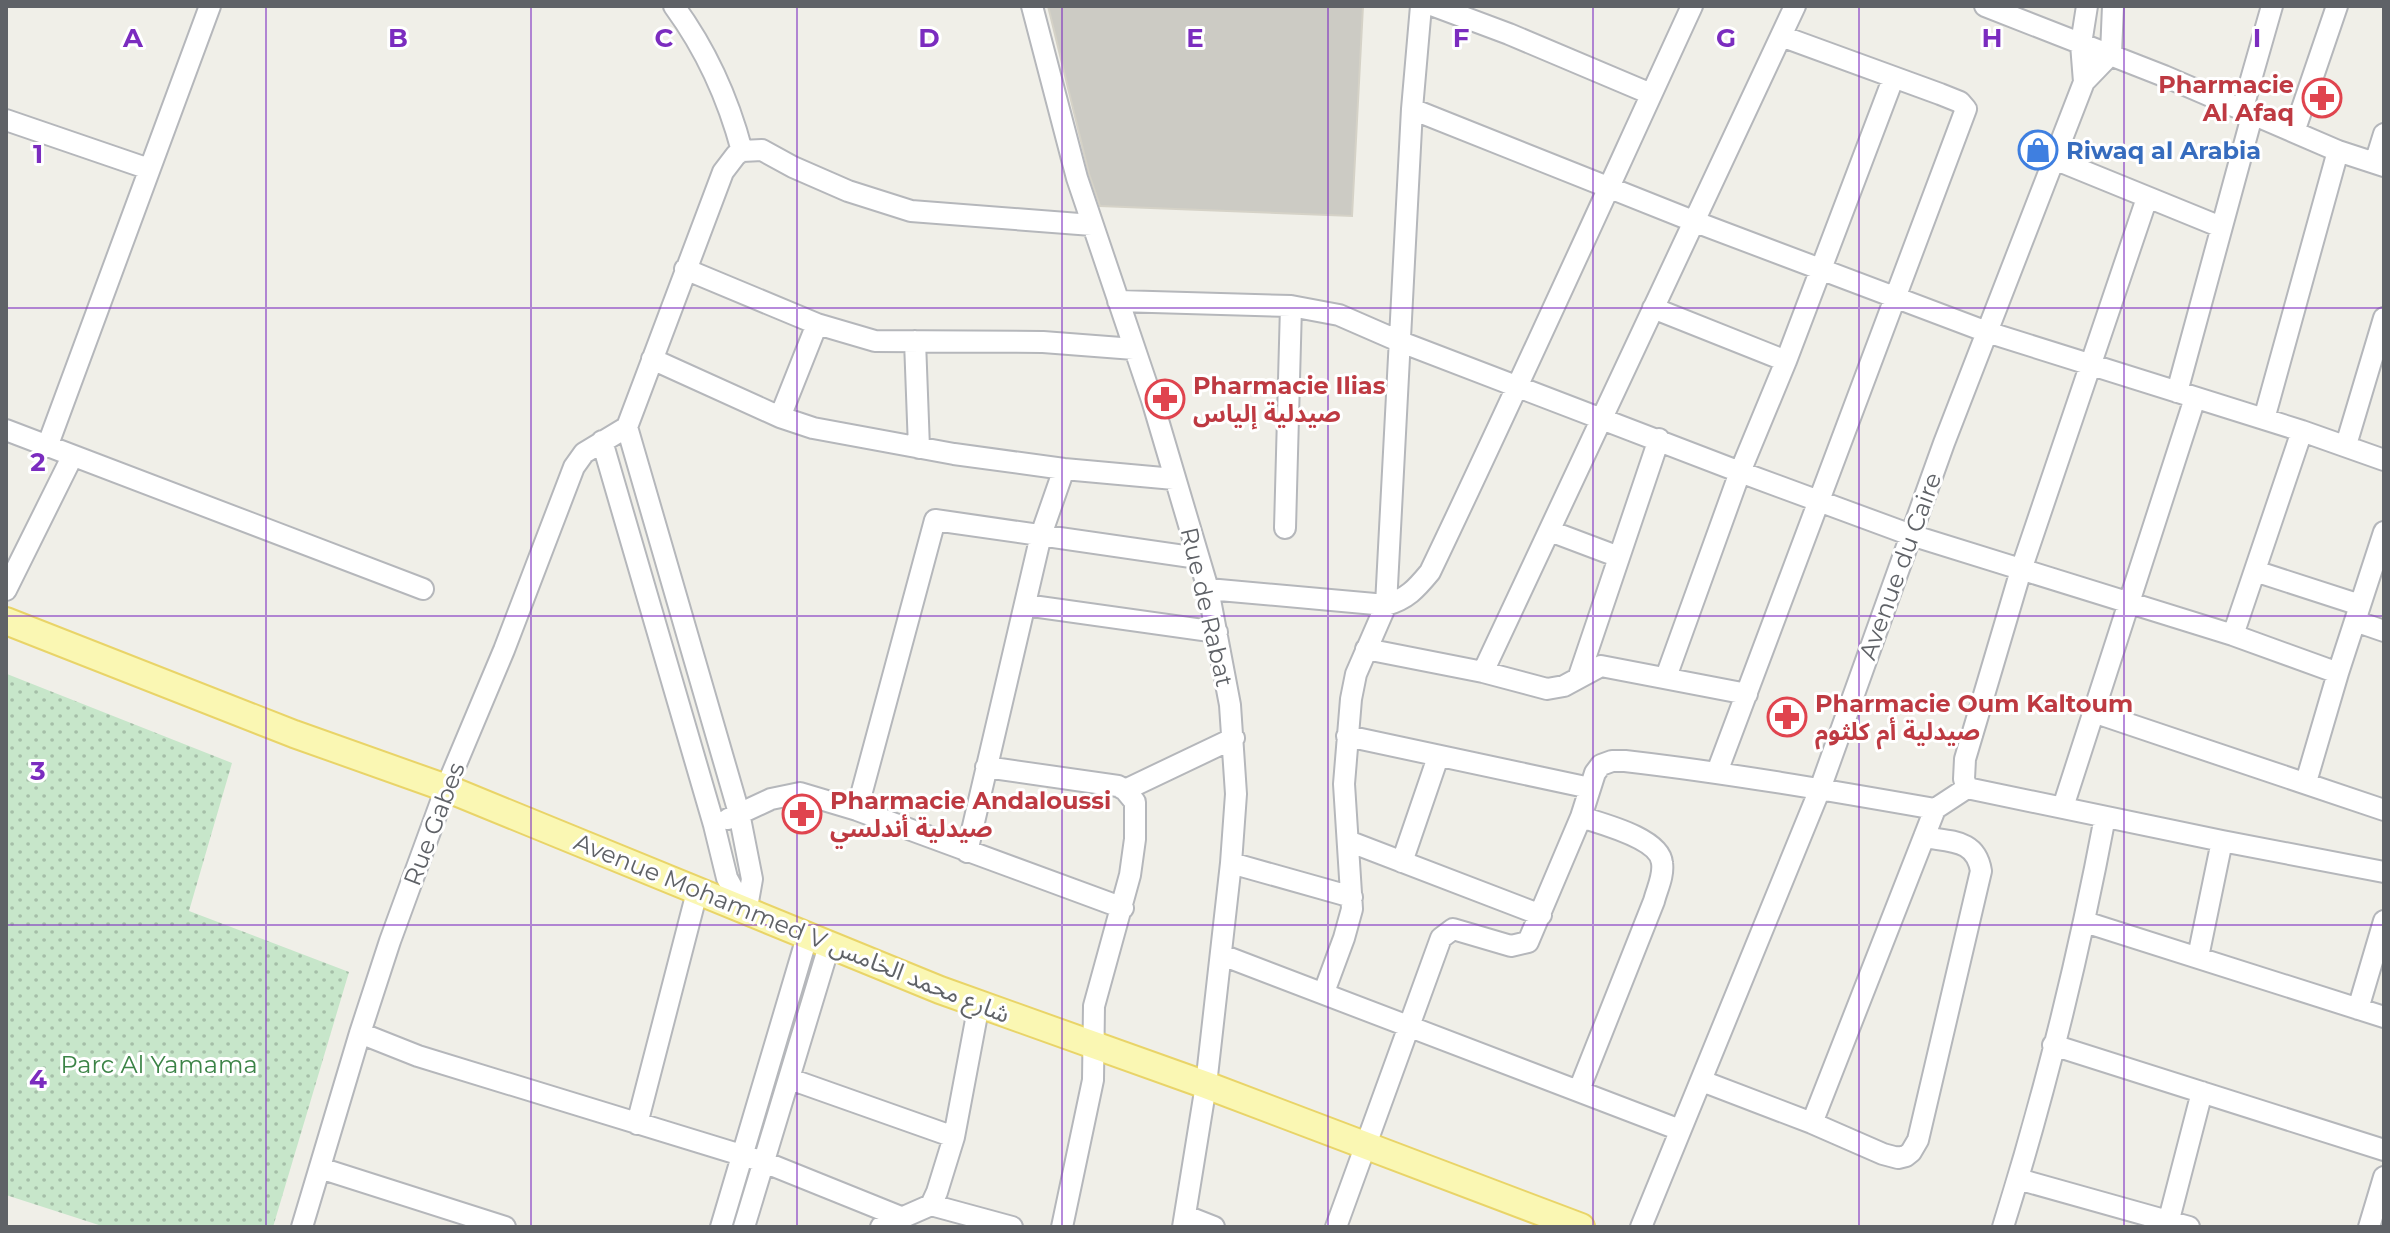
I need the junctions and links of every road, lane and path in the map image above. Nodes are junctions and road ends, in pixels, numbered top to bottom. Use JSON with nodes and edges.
{"nodes":[{"id":1,"x":210,"y":6,"type":"edge"},
{"id":2,"x":674,"y":6,"type":"edge"},
{"id":3,"x":1032,"y":6,"type":"edge"},
{"id":4,"x":1421,"y":6,"type":"edge"},
{"id":5,"x":1434,"y":6,"type":"edge"},
{"id":6,"x":1692,"y":6,"type":"edge"},
{"id":7,"x":1795,"y":6,"type":"edge"},
{"id":8,"x":1985,"y":6,"type":"edge"},
{"id":9,"x":2087,"y":6,"type":"edge"},
{"id":10,"x":2113,"y":6,"type":"edge"},
{"id":11,"x":2272,"y":6,"type":"edge"},
{"id":12,"x":2337,"y":6,"type":"edge"},
{"id":13,"x":1781,"y":36,"type":"junction"},
{"id":14,"x":2081,"y":44,"type":"junction"},
{"id":15,"x":2111,"y":54,"type":"junction"},
{"id":16,"x":1893,"y":79,"type":"junction"},
{"id":17,"x":2084,"y":82,"type":"junction"},
{"id":18,"x":1651,"y":94,"type":"junction"},
{"id":19,"x":1412,"y":109,"type":"junction"},
{"id":20,"x":2247,"y":113,"type":"junction"},
{"id":21,"x":6,"y":120,"type":"edge"},
{"id":22,"x":2294,"y":132,"type":"junction"},
{"id":23,"x":2384,"y":134,"type":"edge"},
{"id":24,"x":742,"y":151,"type":"junction"},
{"id":25,"x":2338,"y":151,"type":"junction"},
{"id":26,"x":2054,"y":159,"type":"junction"},
{"id":27,"x":2379,"y":164,"type":"edge"},
{"id":28,"x":149,"y":169,"type":"junction"},
{"id":29,"x":1607,"y":187,"type":"junction"},
{"id":30,"x":2147,"y":198,"type":"junction"},
{"id":31,"x":1693,"y":221,"type":"junction"},
{"id":32,"x":1092,"y":225,"type":"junction"},
{"id":33,"x":2221,"y":227,"type":"junction"},
{"id":34,"x":1819,"y":268,"type":"junction"},
{"id":35,"x":685,"y":269,"type":"junction"},
{"id":36,"x":1895,"y":297,"type":"junction"},
{"id":37,"x":1118,"y":301,"type":"junction"},
{"id":38,"x":1291,"y":306,"type":"junction"},
{"id":39,"x":1653,"y":308,"type":"junction"},
{"id":40,"x":2384,"y":318,"type":"edge"},
{"id":41,"x":817,"y":324,"type":"junction"},
{"id":42,"x":1987,"y":332,"type":"junction"},
{"id":43,"x":915,"y":341,"type":"junction"},
{"id":44,"x":1401,"y":342,"type":"junction"},
{"id":45,"x":1134,"y":349,"type":"junction"},
{"id":46,"x":652,"y":359,"type":"junction"},
{"id":47,"x":1786,"y":361,"type":"junction"},
{"id":48,"x":2091,"y":365,"type":"junction"},
{"id":49,"x":1519,"y":387,"type":"junction"},
{"id":50,"x":2186,"y":395,"type":"junction"},
{"id":51,"x":780,"y":417,"type":"junction"},
{"id":52,"x":1602,"y":418,"type":"junction"},
{"id":53,"x":2264,"y":419,"type":"junction"},
{"id":54,"x":627,"y":427,"type":"junction"},
{"id":55,"x":6,"y":430,"type":"edge"},
{"id":56,"x":2302,"y":431,"type":"junction"},
{"id":57,"x":1659,"y":439,"type":"junction"},
{"id":58,"x":602,"y":441,"type":"junction"},
{"id":59,"x":2346,"y":445,"type":"junction"},
{"id":60,"x":47,"y":447,"type":"junction"},
{"id":61,"x":919,"y":448,"type":"junction"},
{"id":62,"x":72,"y":457,"type":"junction"},
{"id":63,"x":2384,"y":460,"type":"edge"},
{"id":64,"x":1064,"y":469,"type":"junction"},
{"id":65,"x":1740,"y":472,"type":"junction"},
{"id":66,"x":1174,"y":479,"type":"junction"},
{"id":67,"x":1818,"y":501,"type":"junction"},
{"id":68,"x":1285,"y":528,"type":"dead end"},
{"id":69,"x":1550,"y":531,"type":"junction"},
{"id":70,"x":2384,"y":532,"type":"edge"},
{"id":71,"x":1041,"y":535,"type":"junction"},
{"id":72,"x":1911,"y":535,"type":"junction"},
{"id":73,"x":1619,"y":557,"type":"junction"},
{"id":74,"x":1198,"y":558,"type":"junction"},
{"id":75,"x":2021,"y":570,"type":"junction"},
{"id":76,"x":2255,"y":571,"type":"junction"},
{"id":77,"x":423,"y":589,"type":"dead end"},
{"id":78,"x":1208,"y":589,"type":"junction"},
{"id":79,"x":6,"y":590,"type":"edge"},
{"id":80,"x":2130,"y":604,"type":"junction"},
{"id":81,"x":1025,"y":605,"type":"junction"},
{"id":82,"x":1386,"y":605,"type":"junction"},
{"id":83,"x":2357,"y":613,"type":"junction"},
{"id":84,"x":6,"y":621,"type":"edge"},
{"id":85,"x":2384,"y":631,"type":"edge"},
{"id":86,"x":1217,"y":632,"type":"junction"},
{"id":87,"x":2233,"y":635,"type":"junction"},
{"id":88,"x":1366,"y":649,"type":"junction"},
{"id":89,"x":1483,"y":672,"type":"junction"},
{"id":90,"x":2338,"y":673,"type":"junction"},
{"id":91,"x":1579,"y":676,"type":"junction"},
{"id":92,"x":1666,"y":677,"type":"junction"},
{"id":93,"x":1747,"y":694,"type":"junction"},
{"id":94,"x":2093,"y":712,"type":"junction"},
{"id":95,"x":1347,"y":736,"type":"junction"},
{"id":96,"x":1234,"y":738,"type":"junction"},
{"id":97,"x":1438,"y":757,"type":"junction"},
{"id":98,"x":986,"y":767,"type":"junction"},
{"id":99,"x":1717,"y":772,"type":"junction"},
{"id":100,"x":2306,"y":782,"type":"junction"},
{"id":101,"x":446,"y":788,"type":"junction"},
{"id":102,"x":1590,"y":788,"type":"junction"},
{"id":103,"x":1967,"y":788,"type":"junction"},
{"id":104,"x":1820,"y":789,"type":"junction"},
{"id":105,"x":1125,"y":790,"type":"junction"},
{"id":106,"x":2063,"y":807,"type":"junction"},
{"id":107,"x":1935,"y":809,"type":"junction"},
{"id":108,"x":857,"y":810,"type":"junction"},
{"id":109,"x":2384,"y":810,"type":"edge"},
{"id":110,"x":739,"y":813,"type":"junction"},
{"id":111,"x":1581,"y":817,"type":"junction"},
{"id":112,"x":2105,"y":817,"type":"junction"},
{"id":113,"x":714,"y":825,"type":"junction"},
{"id":114,"x":1924,"y":837,"type":"junction"},
{"id":115,"x":1348,"y":841,"type":"junction"},
{"id":116,"x":2222,"y":841,"type":"junction"},
{"id":117,"x":967,"y":852,"type":"junction"},
{"id":118,"x":1402,"y":862,"type":"junction"},
{"id":119,"x":1231,"y":863,"type":"junction"},
{"id":120,"x":2384,"y":872,"type":"edge"},
{"id":121,"x":697,"y":892,"type":"junction"},
{"id":122,"x":1352,"y":897,"type":"junction"},
{"id":123,"x":1123,"y":908,"type":"junction"},
{"id":124,"x":746,"y":913,"type":"junction"},
{"id":125,"x":1541,"y":915,"type":"junction"},
{"id":126,"x":2384,"y":921,"type":"edge"},
{"id":127,"x":2085,"y":922,"type":"junction"},
{"id":128,"x":818,"y":942,"type":"junction"},
{"id":129,"x":1222,"y":955,"type":"junction"},
{"id":130,"x":2198,"y":957,"type":"junction"},
{"id":131,"x":1324,"y":992,"type":"junction"},
{"id":132,"x":979,"y":1004,"type":"junction"},
{"id":133,"x":2358,"y":1009,"type":"junction"},
{"id":134,"x":2384,"y":1017,"type":"edge"},
{"id":135,"x":1409,"y":1027,"type":"junction"},
{"id":136,"x":360,"y":1033,"type":"junction"},
{"id":137,"x":2053,"y":1045,"type":"junction"},
{"id":138,"x":1095,"y":1047,"type":"junction"},
{"id":139,"x":790,"y":1079,"type":"junction"},
{"id":140,"x":1702,"y":1081,"type":"junction"},
{"id":141,"x":1206,"y":1085,"type":"junction"},
{"id":142,"x":1579,"y":1090,"type":"junction"},
{"id":143,"x":2202,"y":1092,"type":"junction"},
{"id":144,"x":1812,"y":1123,"type":"junction"},
{"id":145,"x":637,"y":1124,"type":"junction"},
{"id":146,"x":1680,"y":1130,"type":"junction"},
{"id":147,"x":954,"y":1137,"type":"junction"},
{"id":148,"x":1366,"y":1145,"type":"junction"},
{"id":149,"x":2384,"y":1150,"type":"edge"},
{"id":150,"x":742,"y":1155,"type":"junction"},
{"id":151,"x":764,"y":1162,"type":"junction"},
{"id":152,"x":320,"y":1168,"type":"junction"},
{"id":153,"x":2384,"y":1177,"type":"edge"},
{"id":154,"x":2018,"y":1179,"type":"junction"},
{"id":155,"x":931,"y":1205,"type":"junction"},
{"id":156,"x":903,"y":1218,"type":"junction"},
{"id":157,"x":1184,"y":1222,"type":"edge"},
{"id":158,"x":2168,"y":1224,"type":"edge"},
{"id":159,"x":302,"y":1227,"type":"edge"},
{"id":160,"x":505,"y":1227,"type":"edge"},
{"id":161,"x":721,"y":1227,"type":"edge"},
{"id":162,"x":744,"y":1227,"type":"edge"},
{"id":163,"x":881,"y":1227,"type":"edge"},
{"id":164,"x":1012,"y":1227,"type":"edge"},
{"id":165,"x":1062,"y":1227,"type":"edge"},
{"id":166,"x":1214,"y":1227,"type":"edge"},
{"id":167,"x":1336,"y":1227,"type":"edge"},
{"id":168,"x":1581,"y":1227,"type":"edge"},
{"id":169,"x":1641,"y":1227,"type":"edge"},
{"id":170,"x":2003,"y":1227,"type":"edge"},
{"id":171,"x":2189,"y":1227,"type":"edge"},
{"id":172,"x":2369,"y":1227,"type":"edge"}],
"edges":[{"from":1,"to":28,"type":"street"},
{"from":2,"to":24,"type":"street"},
{"from":3,"to":32,"type":"street","name":"Rue de Rabat"},
{"from":4,"to":19,"type":"street"},
{"from":5,"to":18,"type":"street"},
{"from":6,"to":18,"type":"street"},
{"from":7,"to":13,"type":"street"},
{"from":8,"to":14,"type":"street"},
{"from":9,"to":14,"type":"street","name":"Avenue du Caire"},
{"from":10,"to":15,"type":"street"},
{"from":11,"to":20,"type":"street"},
{"from":12,"to":22,"type":"street"},
{"from":13,"to":16,"type":"street"},
{"from":13,"to":31,"type":"street"},
{"from":14,"to":15,"type":"street"},
{"from":14,"to":17,"type":"street","name":"Avenue du Caire"},
{"from":15,"to":17,"type":"street","name":"Avenue du Caire"},
{"from":15,"to":20,"type":"street"},
{"from":16,"to":34,"type":"street"},
{"from":16,"to":36,"type":"street"},
{"from":17,"to":26,"type":"street","name":"Avenue du Caire"},
{"from":18,"to":29,"type":"street"},
{"from":19,"to":29,"type":"street"},
{"from":19,"to":44,"type":"street"},
{"from":20,"to":22,"type":"street"},
{"from":20,"to":33,"type":"street"},
{"from":21,"to":28,"type":"street"},
{"from":22,"to":25,"type":"street"},
{"from":23,"to":27,"type":"street"},
{"from":24,"to":32,"type":"street"},
{"from":24,"to":35,"type":"street"},
{"from":25,"to":27,"type":"street"},
{"from":25,"to":53,"type":"street"},
{"from":26,"to":30,"type":"street"},
{"from":26,"to":42,"type":"street","name":"Avenue du Caire"},
{"from":28,"to":60,"type":"street"},
{"from":29,"to":31,"type":"street"},
{"from":29,"to":49,"type":"street"},
{"from":30,"to":33,"type":"street"},
{"from":30,"to":48,"type":"street"},
{"from":31,"to":34,"type":"street"},
{"from":31,"to":39,"type":"street"},
{"from":32,"to":37,"type":"street","name":"Rue de Rabat"},
{"from":33,"to":50,"type":"street"},
{"from":34,"to":36,"type":"street"},
{"from":34,"to":47,"type":"street"},
{"from":35,"to":41,"type":"street"},
{"from":35,"to":46,"type":"street"},
{"from":36,"to":42,"type":"street"},
{"from":36,"to":67,"type":"street"},
{"from":37,"to":38,"type":"street"},
{"from":37,"to":45,"type":"street","name":"Rue de Rabat"},
{"from":38,"to":44,"type":"street"},
{"from":38,"to":68,"type":"street"},
{"from":39,"to":47,"type":"street"},
{"from":39,"to":52,"type":"street"},
{"from":40,"to":59,"type":"street"},
{"from":41,"to":43,"type":"street"},
{"from":41,"to":51,"type":"street"},
{"from":42,"to":48,"type":"street"},
{"from":42,"to":72,"type":"street","name":"Avenue du Caire"},
{"from":43,"to":45,"type":"street"},
{"from":43,"to":61,"type":"street"},
{"from":44,"to":49,"type":"street"},
{"from":44,"to":82,"type":"street"},
{"from":45,"to":66,"type":"street","name":"Rue de Rabat"},
{"from":46,"to":51,"type":"street"},
{"from":46,"to":54,"type":"street"},
{"from":47,"to":65,"type":"street"},
{"from":48,"to":50,"type":"street"},
{"from":48,"to":75,"type":"street"},
{"from":49,"to":52,"type":"street"},
{"from":49,"to":82,"type":"street"},
{"from":50,"to":53,"type":"street"},
{"from":50,"to":80,"type":"street"},
{"from":51,"to":61,"type":"street"},
{"from":52,"to":57,"type":"street"},
{"from":52,"to":69,"type":"street"},
{"from":53,"to":56,"type":"street"},
{"from":54,"to":58,"type":"street","name":"Rue Gabes"},
{"from":54,"to":110,"type":"street"},
{"from":55,"to":60,"type":"street"},
{"from":56,"to":59,"type":"street"},
{"from":56,"to":76,"type":"street"},
{"from":57,"to":65,"type":"street"},
{"from":57,"to":73,"type":"street"},
{"from":58,"to":101,"type":"street","name":"Rue Gabes"},
{"from":58,"to":113,"type":"street"},
{"from":59,"to":63,"type":"street"},
{"from":60,"to":62,"type":"street"},
{"from":61,"to":64,"type":"street"},
{"from":62,"to":77,"type":"street"},
{"from":62,"to":79,"type":"street"},
{"from":64,"to":66,"type":"street"},
{"from":64,"to":71,"type":"street"},
{"from":65,"to":67,"type":"street"},
{"from":65,"to":92,"type":"street"},
{"from":66,"to":74,"type":"street","name":"Rue de Rabat"},
{"from":67,"to":72,"type":"street"},
{"from":67,"to":93,"type":"street"},
{"from":69,"to":73,"type":"street"},
{"from":69,"to":89,"type":"street"},
{"from":70,"to":83,"type":"street"},
{"from":71,"to":74,"type":"street"},
{"from":71,"to":81,"type":"street"},
{"from":71,"to":108,"type":"street"},
{"from":72,"to":75,"type":"street"},
{"from":72,"to":104,"type":"street","name":"Avenue du Caire"},
{"from":73,"to":91,"type":"street"},
{"from":74,"to":78,"type":"street","name":"Rue de Rabat"},
{"from":75,"to":80,"type":"street"},
{"from":75,"to":103,"type":"street"},
{"from":76,"to":83,"type":"street"},
{"from":76,"to":87,"type":"street"},
{"from":78,"to":82,"type":"street"},
{"from":78,"to":86,"type":"street","name":"Rue de Rabat"},
{"from":80,"to":87,"type":"street"},
{"from":80,"to":94,"type":"street"},
{"from":81,"to":86,"type":"street"},
{"from":81,"to":98,"type":"street"},
{"from":82,"to":88,"type":"street"},
{"from":83,"to":85,"type":"street"},
{"from":83,"to":90,"type":"street"},
{"from":84,"to":101,"type":"main road","name":"Avenue Mohammed V شارع محمد الخامس"},
{"from":86,"to":96,"type":"street","name":"Rue de Rabat"},
{"from":87,"to":90,"type":"street"},
{"from":88,"to":89,"type":"street"},
{"from":88,"to":95,"type":"street"},
{"from":89,"to":91,"type":"street"},
{"from":90,"to":100,"type":"street"},
{"from":91,"to":92,"type":"street"},
{"from":92,"to":93,"type":"street"},
{"from":93,"to":99,"type":"street"},
{"from":94,"to":100,"type":"street"},
{"from":94,"to":106,"type":"street"},
{"from":95,"to":97,"type":"street"},
{"from":95,"to":115,"type":"street"},
{"from":96,"to":105,"type":"street"},
{"from":96,"to":119,"type":"street","name":"Rue de Rabat"},
{"from":97,"to":102,"type":"street"},
{"from":97,"to":118,"type":"street"},
{"from":98,"to":105,"type":"street"},
{"from":98,"to":117,"type":"street"},
{"from":99,"to":102,"type":"street"},
{"from":99,"to":104,"type":"street"},
{"from":100,"to":109,"type":"street"},
{"from":101,"to":121,"type":"main road","name":"Avenue Mohammed V شارع محمد الخامس"},
{"from":101,"to":136,"type":"street","name":"Rue Gabes"},
{"from":102,"to":111,"type":"street"},
{"from":103,"to":106,"type":"street"},
{"from":103,"to":107,"type":"street"},
{"from":104,"to":107,"type":"street"},
{"from":104,"to":140,"type":"street","name":"Avenue du Caire"},
{"from":105,"to":123,"type":"street"},
{"from":106,"to":112,"type":"street"},
{"from":107,"to":114,"type":"street"},
{"from":108,"to":110,"type":"street"},
{"from":108,"to":117,"type":"street"},
{"from":110,"to":113,"type":"street"},
{"from":110,"to":124,"type":"street"},
{"from":111,"to":125,"type":"street"},
{"from":111,"to":142,"type":"street"},
{"from":112,"to":116,"type":"street"},
{"from":112,"to":127,"type":"street"},
{"from":113,"to":124,"type":"street"},
{"from":114,"to":144,"type":"street"},
{"from":114,"to":144,"type":"street"},
{"from":115,"to":118,"type":"street"},
{"from":115,"to":122,"type":"street"},
{"from":116,"to":120,"type":"street"},
{"from":116,"to":130,"type":"street"},
{"from":117,"to":123,"type":"street"},
{"from":118,"to":125,"type":"street"},
{"from":119,"to":122,"type":"street"},
{"from":119,"to":129,"type":"street","name":"Rue de Rabat"},
{"from":121,"to":124,"type":"main road","name":"Avenue Mohammed V شارع محمد الخامس"},
{"from":121,"to":145,"type":"street"},
{"from":122,"to":131,"type":"street"},
{"from":123,"to":138,"type":"street"},
{"from":124,"to":128,"type":"main road","name":"Avenue Mohammed V شارع محمد الخامس"},
{"from":125,"to":135,"type":"street"},
{"from":126,"to":133,"type":"street"},
{"from":127,"to":130,"type":"street"},
{"from":127,"to":137,"type":"street"},
{"from":128,"to":132,"type":"main road","name":"Avenue Mohammed V شارع محمد الخامس"},
{"from":128,"to":139,"type":"street"},
{"from":128,"to":150,"type":"street"},
{"from":129,"to":131,"type":"street"},
{"from":129,"to":141,"type":"street","name":"Rue de Rabat"},
{"from":130,"to":133,"type":"street"},
{"from":131,"to":135,"type":"street"},
{"from":132,"to":138,"type":"main road","name":"Avenue Mohammed V شارع محمد الخامس"},
{"from":132,"to":147,"type":"street"},
{"from":133,"to":134,"type":"street"},
{"from":135,"to":142,"type":"street"},
{"from":135,"to":148,"type":"street"},
{"from":136,"to":145,"type":"street"},
{"from":136,"to":152,"type":"street","name":"Rue Gabes"},
{"from":137,"to":143,"type":"street"},
{"from":137,"to":154,"type":"street"},
{"from":138,"to":141,"type":"main road","name":"Avenue Mohammed V شارع محمد الخامس"},
{"from":138,"to":165,"type":"street"},
{"from":139,"to":147,"type":"street"},
{"from":139,"to":151,"type":"street"},
{"from":140,"to":144,"type":"street"},
{"from":140,"to":146,"type":"street","name":"Avenue du Caire"},
{"from":141,"to":148,"type":"main road","name":"Avenue Mohammed V شارع محمد الخامس"},
{"from":141,"to":157,"type":"street","name":"Rue de Rabat"},
{"from":142,"to":146,"type":"street"},
{"from":143,"to":149,"type":"street"},
{"from":143,"to":158,"type":"street"},
{"from":145,"to":150,"type":"street"},
{"from":146,"to":169,"type":"street","name":"Avenue du Caire"},
{"from":147,"to":155,"type":"street"},
{"from":148,"to":167,"type":"street"},
{"from":148,"to":168,"type":"main road","name":"Avenue Mohammed V شارع محمد الخامس"},
{"from":150,"to":151,"type":"street"},
{"from":150,"to":161,"type":"street"},
{"from":151,"to":156,"type":"street"},
{"from":151,"to":162,"type":"street"},
{"from":152,"to":159,"type":"street","name":"Rue Gabes"},
{"from":152,"to":160,"type":"street"},
{"from":153,"to":172,"type":"street"},
{"from":154,"to":158,"type":"street"},
{"from":154,"to":170,"type":"street"},
{"from":155,"to":156,"type":"street"},
{"from":155,"to":164,"type":"street"},
{"from":156,"to":163,"type":"street"},
{"from":157,"to":166,"type":"street"},
{"from":158,"to":171,"type":"street"}]}
